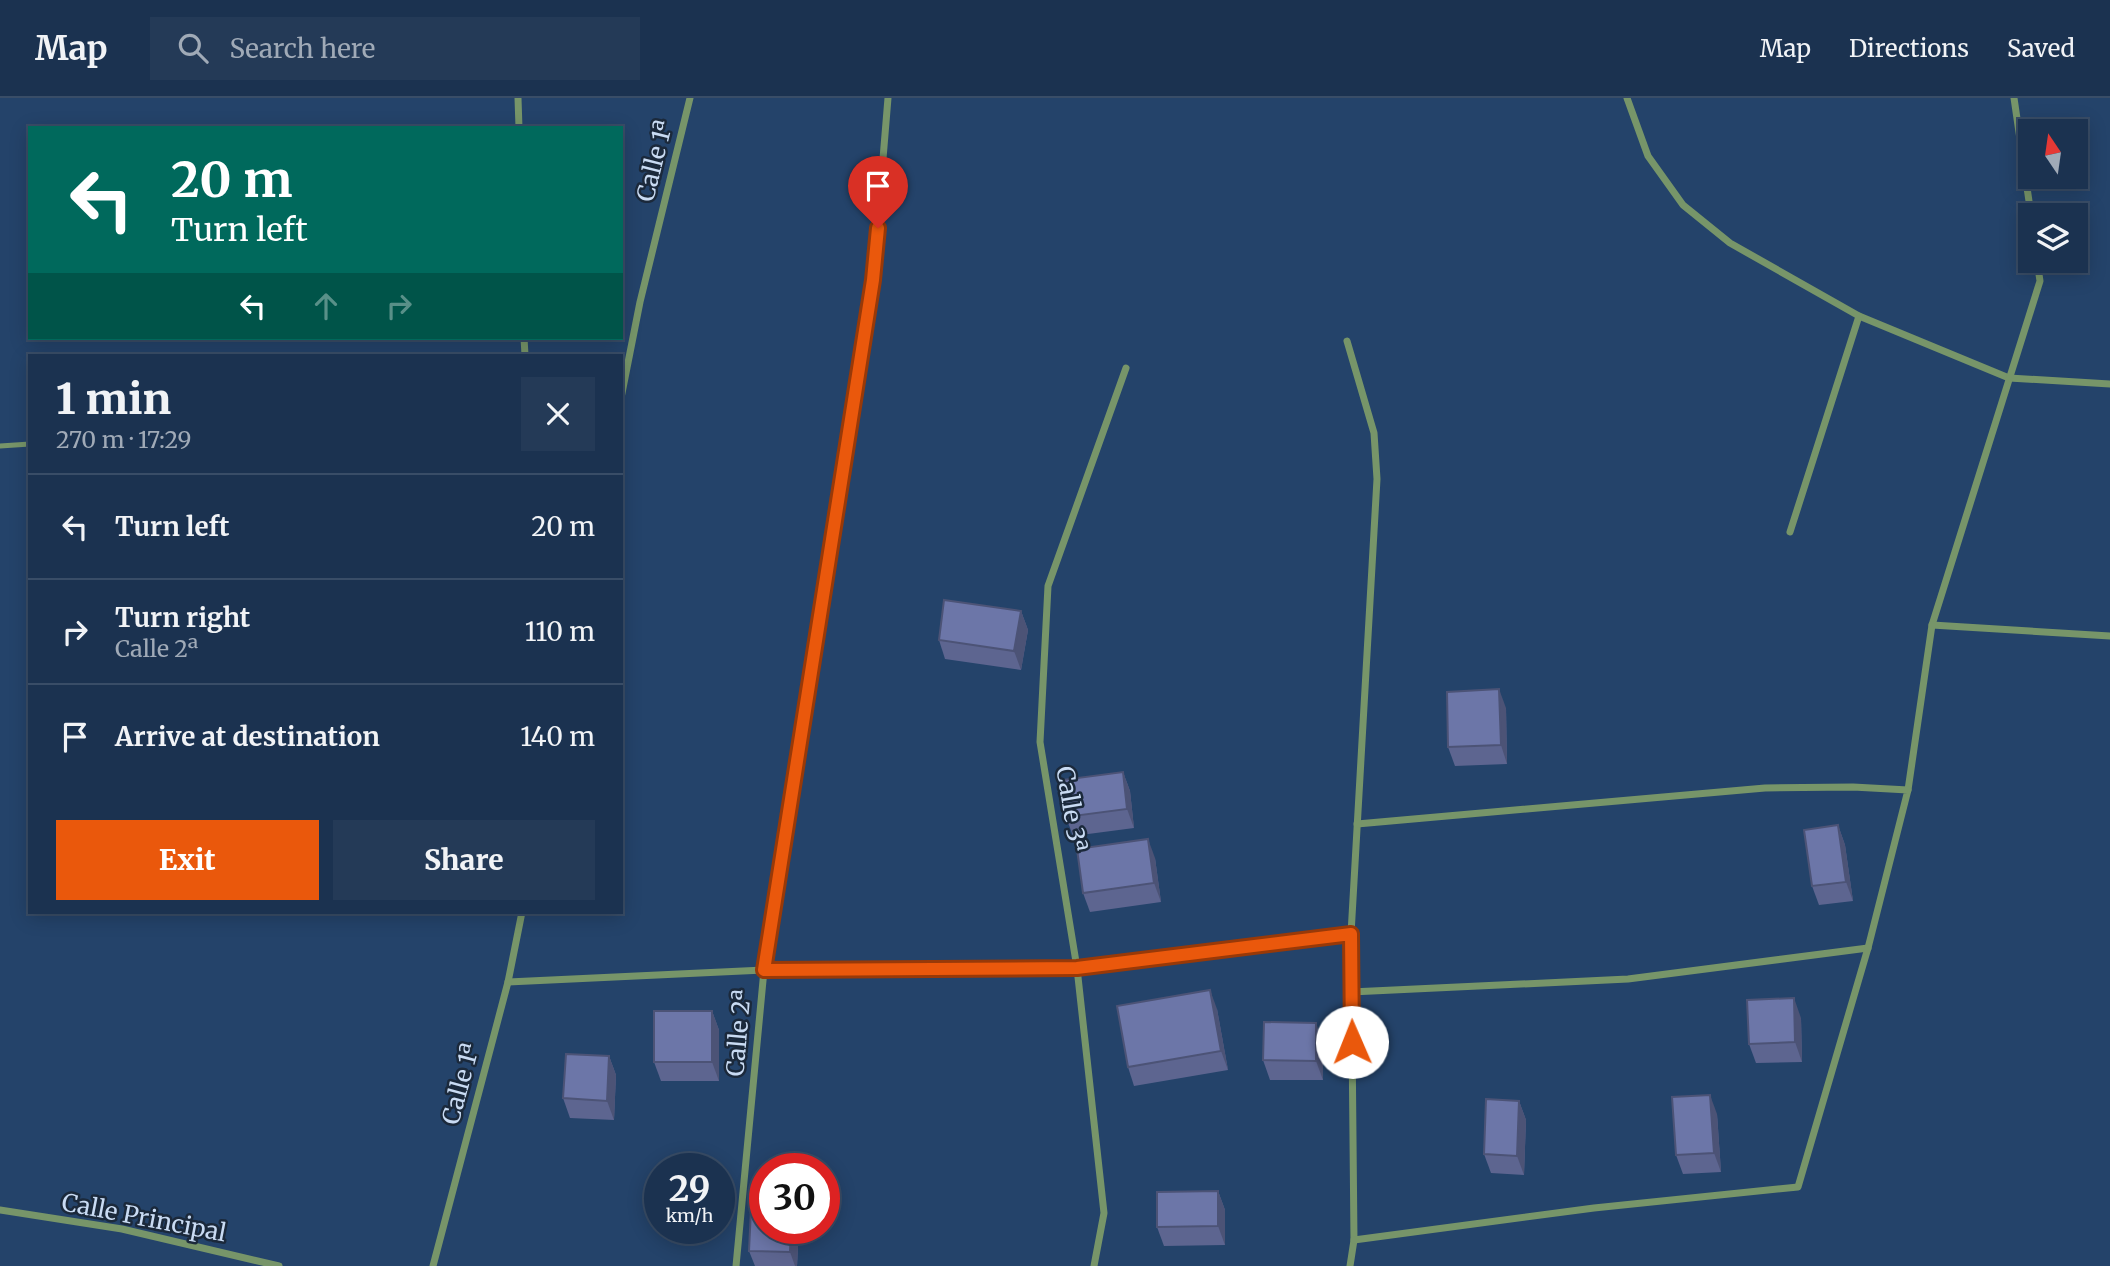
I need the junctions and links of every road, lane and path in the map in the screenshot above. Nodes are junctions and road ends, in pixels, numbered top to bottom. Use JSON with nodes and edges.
{"nodes":[{"id":1,"x":518,"y":98,"type":"edge"},
{"id":2,"x":690,"y":98,"type":"edge"},
{"id":3,"x":888,"y":98,"type":"edge"},
{"id":4,"x":1627,"y":98,"type":"edge"},
{"id":5,"x":2014,"y":98,"type":"edge"},
{"id":6,"x":519,"y":126,"type":"edge"},
{"id":7,"x":2029,"y":203,"type":"edge"},
{"id":8,"x":2039,"y":273,"type":"edge"},
{"id":9,"x":1859,"y":316,"type":"junction"},
{"id":10,"x":1347,"y":341,"type":"dead end"},
{"id":11,"x":1126,"y":368,"type":"dead end"},
{"id":12,"x":2009,"y":378,"type":"junction"},
{"id":13,"x":2110,"y":384,"type":"edge"},
{"id":14,"x":623,"y":388,"type":"edge"},
{"id":15,"x":28,"y":444,"type":"edge"},
{"id":16,"x":0,"y":446,"type":"edge"},
{"id":17,"x":1790,"y":532,"type":"dead end"},
{"id":18,"x":1932,"y":625,"type":"junction"},
{"id":19,"x":2110,"y":636,"type":"edge"},
{"id":20,"x":1908,"y":790,"type":"junction"},
{"id":21,"x":1357,"y":824,"type":"junction"},
{"id":22,"x":522,"y":914,"type":"edge"},
{"id":23,"x":1351,"y":934,"type":"junction"},
{"id":24,"x":1868,"y":948,"type":"junction"},
{"id":25,"x":1077,"y":968,"type":"junction"},
{"id":26,"x":764,"y":970,"type":"junction"},
{"id":27,"x":508,"y":982,"type":"junction"},
{"id":28,"x":1351,"y":992,"type":"junction"},
{"id":29,"x":0,"y":1210,"type":"edge"},
{"id":30,"x":1354,"y":1240,"type":"junction"},
{"id":31,"x":279,"y":1266,"type":"edge"},
{"id":32,"x":433,"y":1266,"type":"edge"},
{"id":33,"x":736,"y":1266,"type":"edge"},
{"id":34,"x":1094,"y":1266,"type":"edge"},
{"id":35,"x":1350,"y":1266,"type":"edge"}],
"edges":[{"from":1,"to":6,"type":"street"},
{"from":2,"to":14,"type":"street","name":"Calle 1ª"},
{"from":3,"to":26,"type":"street","name":"Calle 2ª"},
{"from":4,"to":9,"type":"street"},
{"from":5,"to":7,"type":"street"},
{"from":8,"to":12,"type":"street"},
{"from":9,"to":12,"type":"street"},
{"from":9,"to":17,"type":"street"},
{"from":10,"to":21,"type":"street"},
{"from":11,"to":25,"type":"street","name":"Calle 3ª"},
{"from":12,"to":13,"type":"street"},
{"from":12,"to":18,"type":"street"},
{"from":15,"to":16,"type":"lane"},
{"from":18,"to":19,"type":"street"},
{"from":18,"to":20,"type":"street"},
{"from":20,"to":21,"type":"street"},
{"from":20,"to":24,"type":"street"},
{"from":21,"to":23,"type":"street"},
{"from":22,"to":27,"type":"street","name":"Calle 1ª"},
{"from":23,"to":25,"type":"street"},
{"from":23,"to":28,"type":"street"},
{"from":24,"to":28,"type":"street"},
{"from":24,"to":30,"type":"street"},
{"from":25,"to":26,"type":"street"},
{"from":25,"to":34,"type":"street","name":"Calle 3ª"},
{"from":26,"to":27,"type":"street"},
{"from":26,"to":33,"type":"street","name":"Calle 2ª"},
{"from":27,"to":32,"type":"street","name":"Calle 1ª"},
{"from":28,"to":30,"type":"street"},
{"from":29,"to":31,"type":"street","name":"Calle Principal"},
{"from":30,"to":35,"type":"street"}]}
